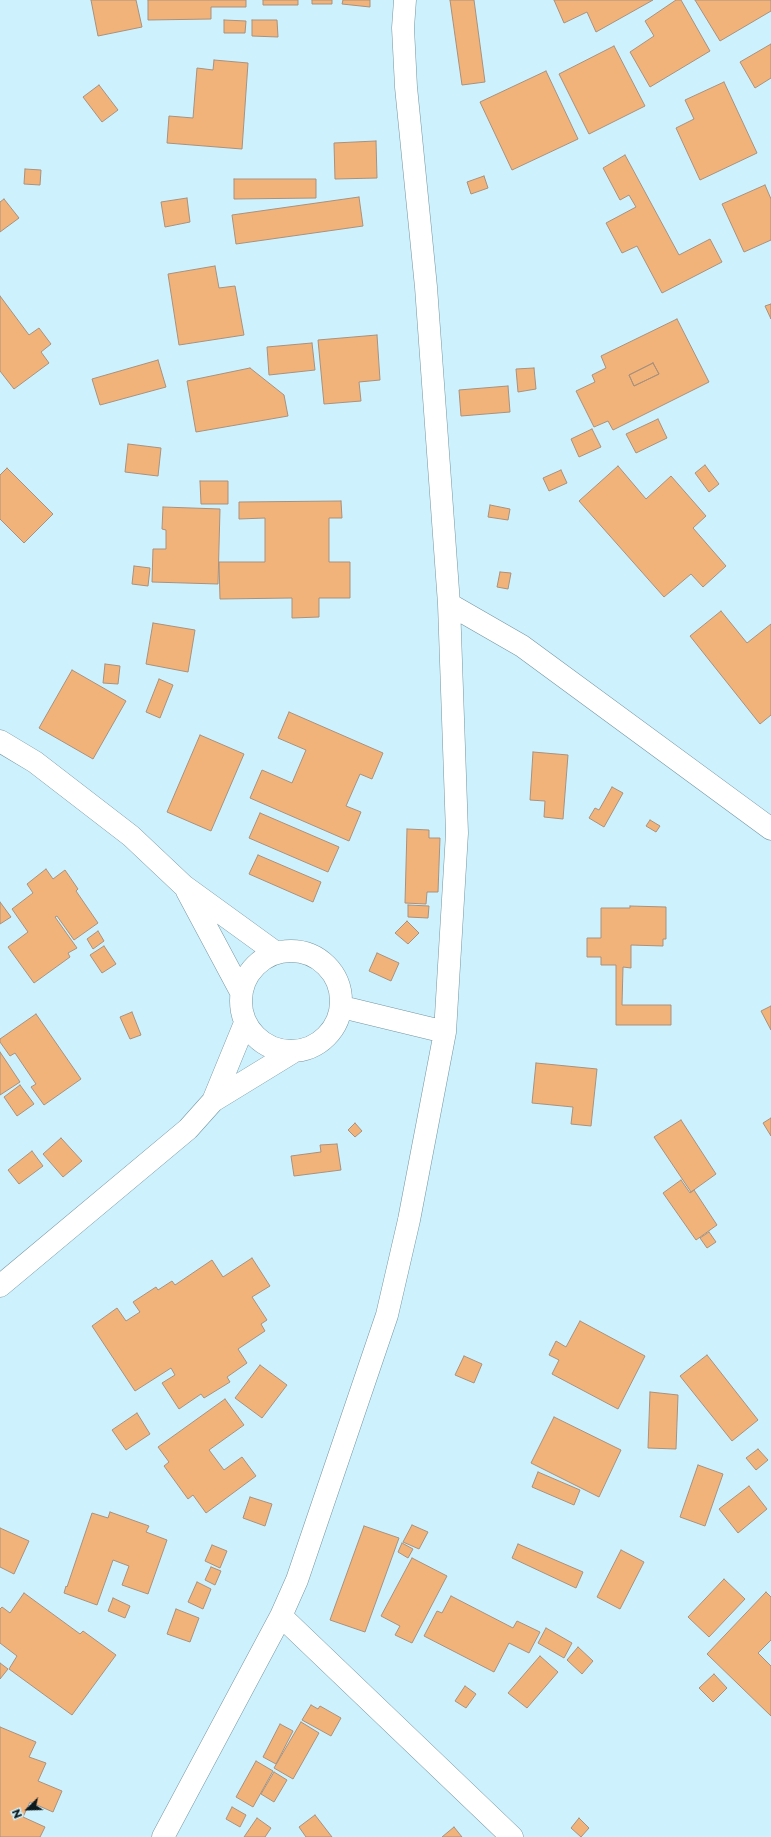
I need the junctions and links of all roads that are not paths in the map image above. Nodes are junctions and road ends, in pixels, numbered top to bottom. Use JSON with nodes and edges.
{"nodes":[{"id":1,"x":405,"y":0,"type":"edge"},
{"id":2,"x":449,"y":604,"type":"junction"},
{"id":3,"x":0,"y":741,"type":"edge"},
{"id":4,"x":771,"y":829,"type":"edge"},
{"id":5,"x":184,"y":886,"type":"junction"},
{"id":6,"x":275,"y":952,"type":"junction"},
{"id":7,"x":241,"y":992,"type":"junction"},
{"id":8,"x":342,"y":1007,"type":"junction"},
{"id":9,"x":245,"y":1023,"type":"junction"},
{"id":10,"x":446,"y":1032,"type":"junction"},
{"id":11,"x":293,"y":1052,"type":"junction"},
{"id":12,"x":213,"y":1101,"type":"junction"},
{"id":13,"x":0,"y":1286,"type":"edge"},
{"id":14,"x":281,"y":1616,"type":"junction"},
{"id":15,"x":163,"y":1837,"type":"edge"},
{"id":16,"x":512,"y":1837,"type":"edge"}],
"edges":[{"from":1,"to":2,"type":"street"},
{"from":2,"to":4,"type":"street"},
{"from":2,"to":10,"type":"street"},
{"from":3,"to":5,"type":"street"},
{"from":5,"to":6,"type":"street"},
{"from":5,"to":7,"type":"street"},
{"from":6,"to":7,"type":"street"},
{"from":6,"to":8,"type":"street"},
{"from":7,"to":9,"type":"street"},
{"from":8,"to":10,"type":"street"},
{"from":8,"to":11,"type":"street"},
{"from":9,"to":11,"type":"street"},
{"from":9,"to":12,"type":"street"},
{"from":10,"to":14,"type":"street"},
{"from":11,"to":12,"type":"street"},
{"from":12,"to":13,"type":"street"},
{"from":14,"to":15,"type":"street"},
{"from":14,"to":16,"type":"street"}]}
